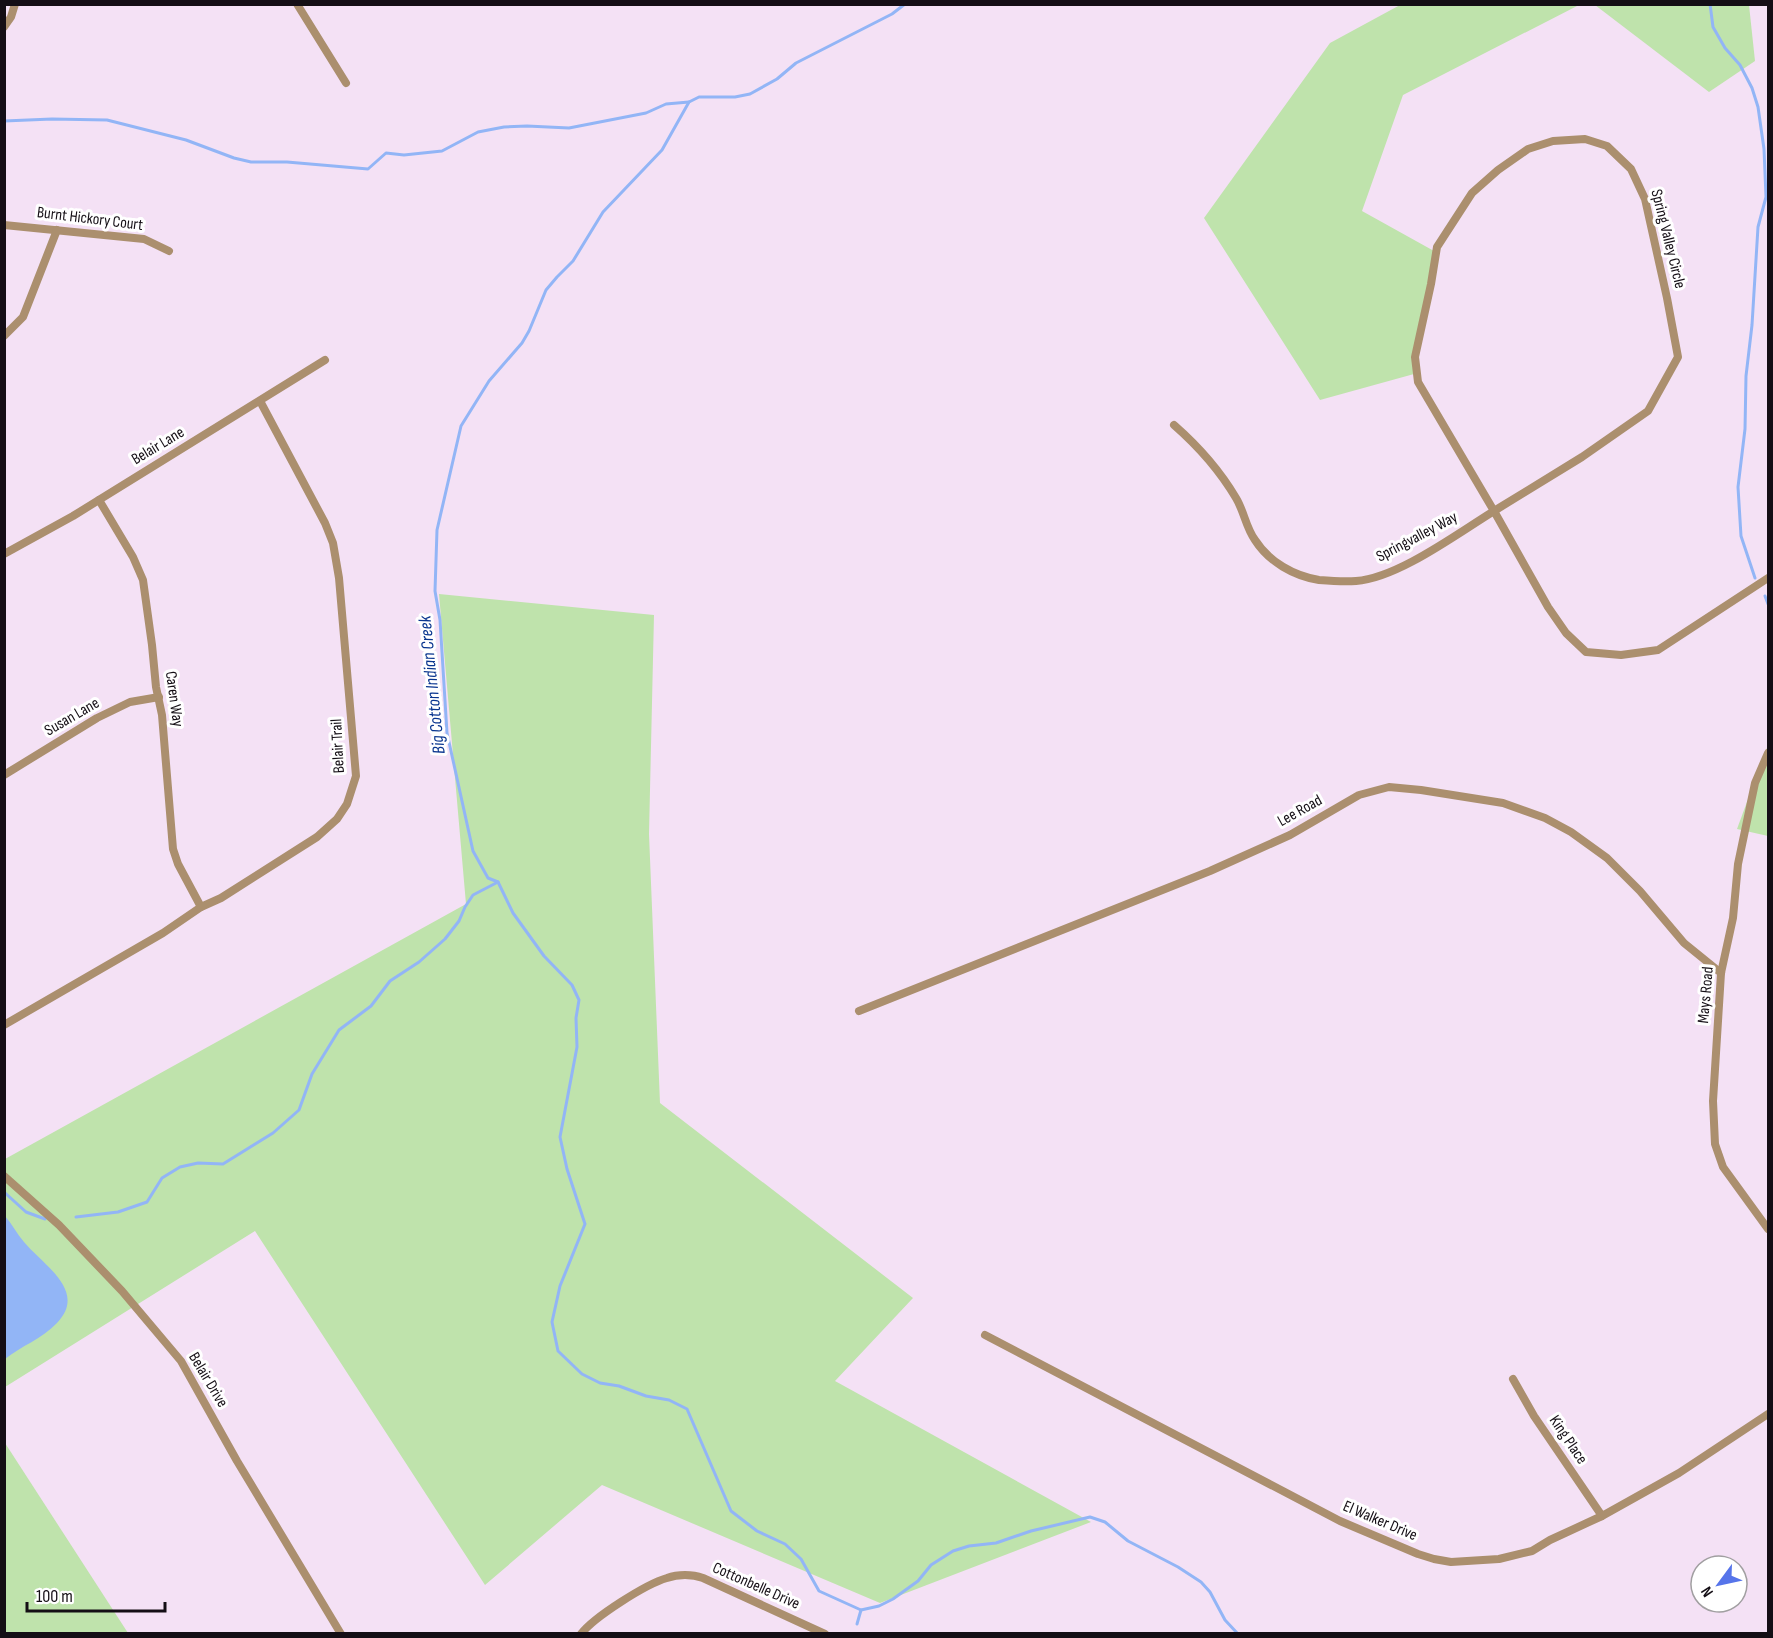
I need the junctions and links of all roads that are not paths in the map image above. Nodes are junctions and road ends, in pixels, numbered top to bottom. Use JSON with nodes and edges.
{"nodes":[{"id":1,"x":15,"y":4,"type":"edge"},
{"id":2,"x":297,"y":4,"type":"edge"},
{"id":3,"x":4,"y":27,"type":"edge"},
{"id":4,"x":346,"y":83,"type":"dead end"},
{"id":5,"x":4,"y":225,"type":"edge"},
{"id":6,"x":57,"y":230,"type":"junction"},
{"id":7,"x":169,"y":251,"type":"dead end"},
{"id":8,"x":4,"y":336,"type":"edge"},
{"id":9,"x":325,"y":360,"type":"dead end"},
{"id":10,"x":260,"y":401,"type":"junction"},
{"id":11,"x":1174,"y":425,"type":"dead end"},
{"id":12,"x":99,"y":500,"type":"junction"},
{"id":13,"x":1494,"y":511,"type":"junction"},
{"id":14,"x":4,"y":554,"type":"edge"},
{"id":15,"x":1768,"y":579,"type":"edge"},
{"id":16,"x":159,"y":697,"type":"junction"},
{"id":17,"x":1768,"y":753,"type":"edge"},
{"id":18,"x":4,"y":775,"type":"edge"},
{"id":19,"x":201,"y":907,"type":"junction"},
{"id":20,"x":1722,"y":973,"type":"junction"},
{"id":21,"x":858,"y":1011,"type":"dead end"},
{"id":22,"x":4,"y":1025,"type":"edge"},
{"id":23,"x":4,"y":1176,"type":"edge"},
{"id":24,"x":1768,"y":1229,"type":"edge"},
{"id":25,"x":985,"y":1335,"type":"dead end"},
{"id":26,"x":1514,"y":1379,"type":"dead end"},
{"id":27,"x":1768,"y":1414,"type":"edge"},
{"id":28,"x":1602,"y":1516,"type":"junction"},
{"id":29,"x":341,"y":1634,"type":"edge"},
{"id":30,"x":581,"y":1634,"type":"edge"},
{"id":31,"x":825,"y":1634,"type":"edge"}],
"edges":[{"from":1,"to":3,"type":"street"},
{"from":2,"to":4,"type":"street"},
{"from":5,"to":6,"type":"street","name":"Burnt Hickory Court"},
{"from":6,"to":7,"type":"street","name":"Burnt Hickory Court"},
{"from":6,"to":8,"type":"street"},
{"from":9,"to":10,"type":"street","name":"Belair Lane"},
{"from":10,"to":12,"type":"street","name":"Belair Lane"},
{"from":10,"to":19,"type":"street","name":"Belair Trail"},
{"from":11,"to":13,"type":"street","name":"Springvalley Way"},
{"from":12,"to":14,"type":"street","name":"Belair Lane"},
{"from":12,"to":16,"type":"street","name":"Caren Way"},
{"from":13,"to":13,"type":"street","name":"Spring Valley Circle"},
{"from":13,"to":15,"type":"street","name":"Spring Valley Circle"},
{"from":16,"to":18,"type":"street","name":"Susan Lane"},
{"from":16,"to":19,"type":"street","name":"Caren Way"},
{"from":17,"to":20,"type":"street","name":"Mays Road"},
{"from":19,"to":22,"type":"street","name":"Belair Trail"},
{"from":20,"to":21,"type":"street","name":"Lee Road"},
{"from":20,"to":24,"type":"street","name":"Mays Road"},
{"from":23,"to":29,"type":"street","name":"Belair Drive"},
{"from":25,"to":28,"type":"street","name":"El Walker Drive"},
{"from":26,"to":28,"type":"street","name":"King Place"},
{"from":27,"to":28,"type":"street","name":"El Walker Drive"},
{"from":30,"to":31,"type":"street","name":"Cottonbelle Drive"}]}
